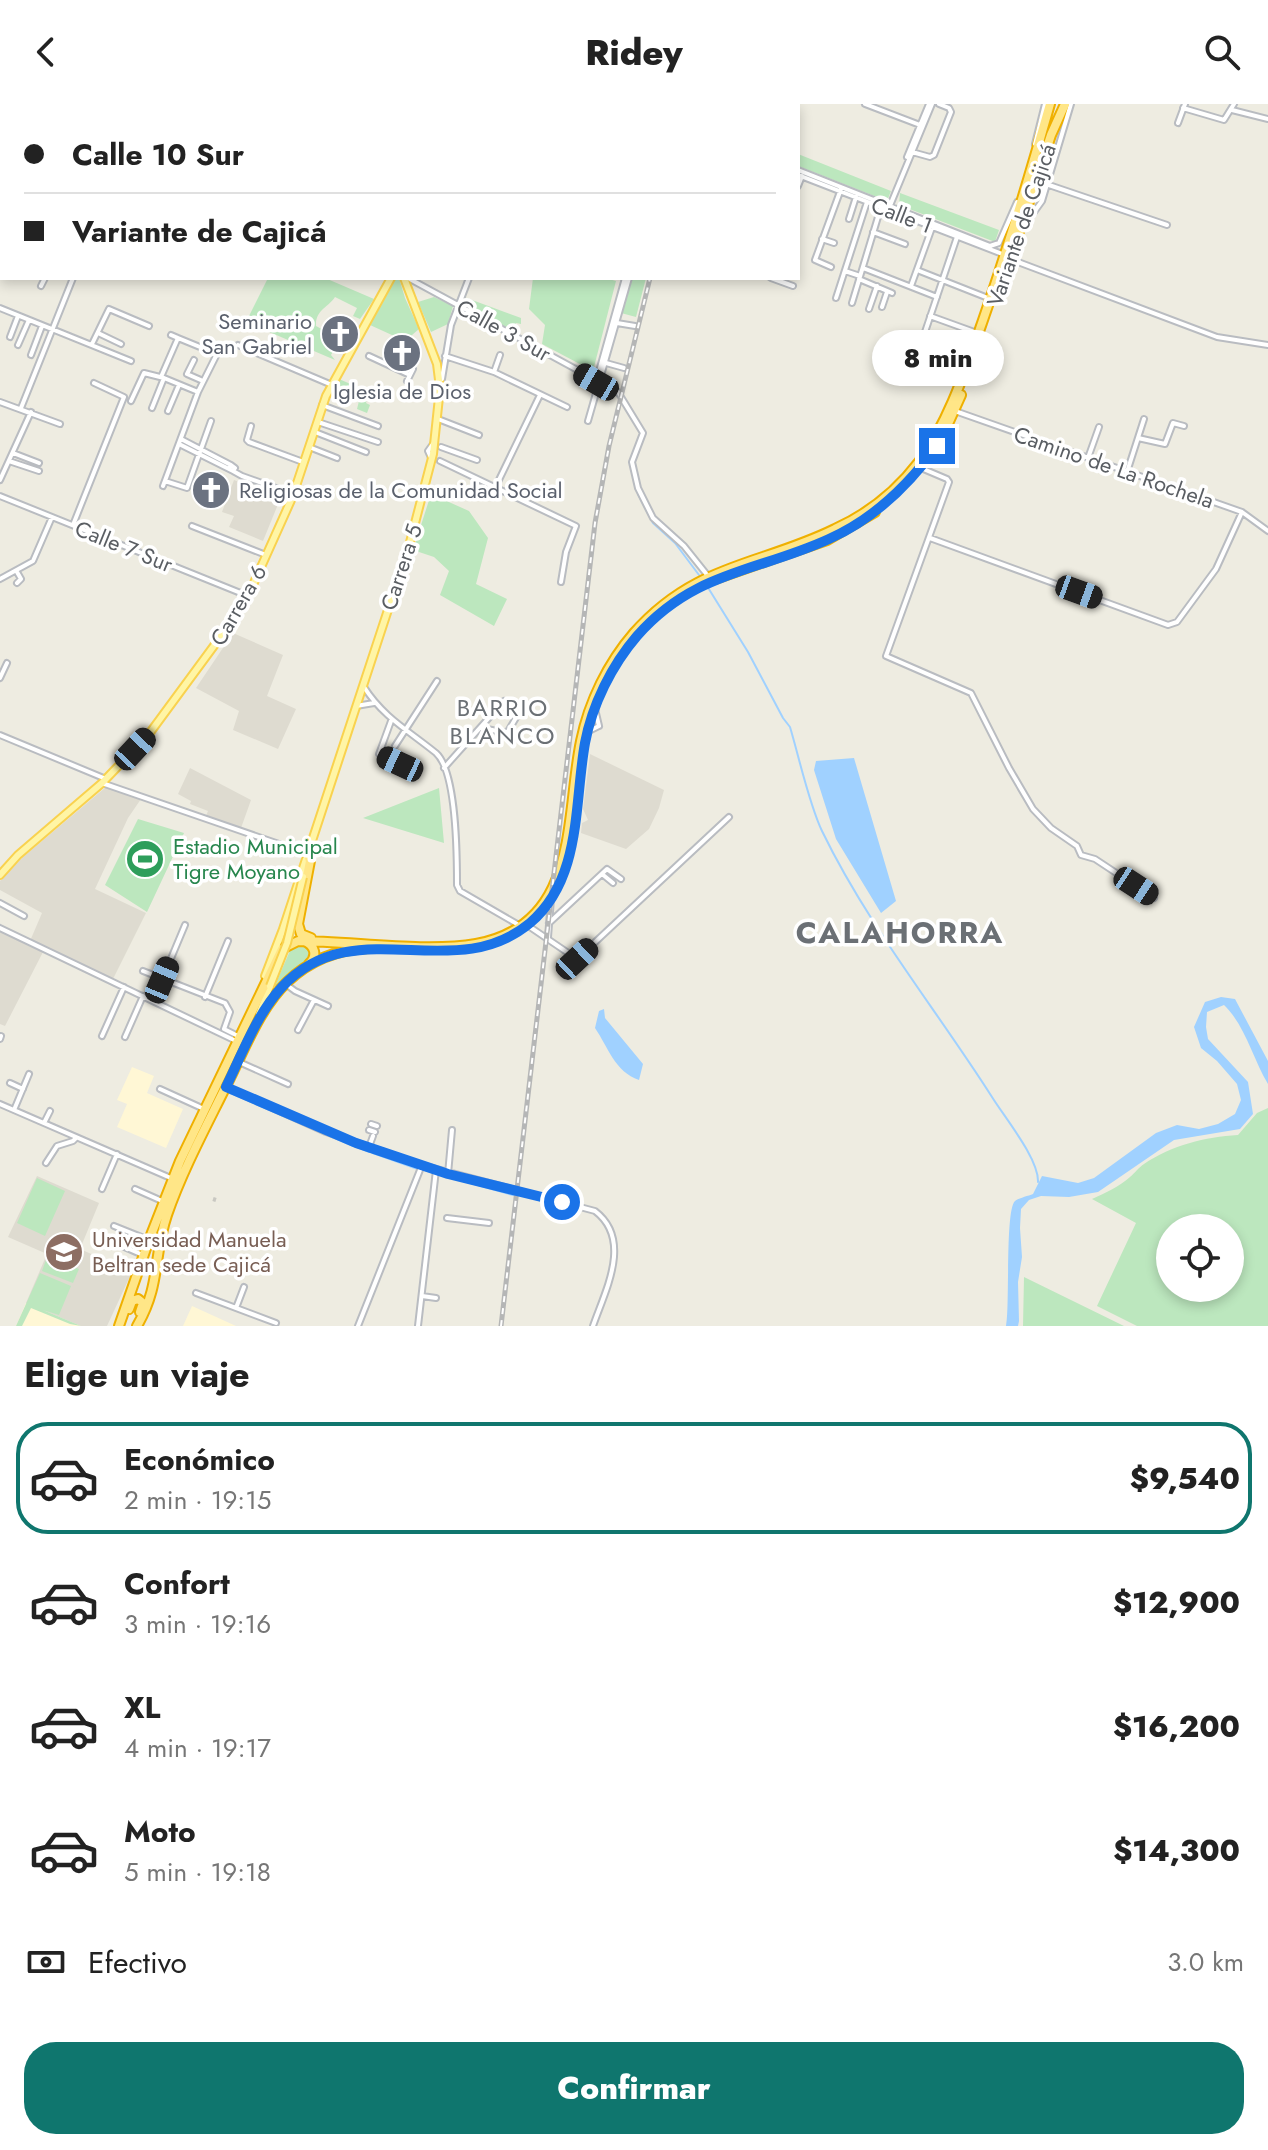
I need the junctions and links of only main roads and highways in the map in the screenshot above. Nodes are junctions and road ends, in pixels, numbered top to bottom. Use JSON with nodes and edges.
{"nodes":[{"id":1,"x":1048,"y":104,"type":"edge"},
{"id":2,"x":1066,"y":105,"type":"edge"},
{"id":3,"x":1008,"y":257,"type":"junction"},
{"id":4,"x":390,"y":280,"type":"edge"},
{"id":5,"x":406,"y":280,"type":"edge"},
{"id":6,"x":435,"y":353,"type":"junction"},
{"id":7,"x":445,"y":356,"type":"road end"},
{"id":8,"x":707,"y":579,"type":"junction"},
{"id":9,"x":694,"y":586,"type":"junction"},
{"id":10,"x":308,"y":853,"type":"junction"},
{"id":11,"x":0,"y":875,"type":"edge"},
{"id":12,"x":523,"y":925,"type":"junction"},
{"id":13,"x":303,"y":941,"type":"junction"},
{"id":14,"x":336,"y":942,"type":"junction"},
{"id":15,"x":308,"y":965,"type":"junction"},
{"id":16,"x":266,"y":987,"type":"junction"},
{"id":17,"x":253,"y":1033,"type":"junction"},
{"id":18,"x":159,"y":1252,"type":"junction"},
{"id":19,"x":143,"y":1257,"type":"junction"},
{"id":20,"x":121,"y":1326,"type":"edge"},
{"id":21,"x":134,"y":1326,"type":"edge"}],
"edges":[{"from":1,"to":3,"type":"highway","name":"Variante de Cajicá"},
{"from":2,"to":3,"type":"highway","name":"Variante de Cajicá"},
{"from":3,"to":8,"type":"highway","name":"Variante de Cajicá"},
{"from":3,"to":8,"type":"highway","name":"Variante de Cajicá"},
{"from":4,"to":11,"type":"main road","name":"Carrera 6"},
{"from":5,"to":6,"type":"main road"},
{"from":6,"to":7,"type":"main road"},
{"from":6,"to":10,"type":"main road","name":"Carrera 5"},
{"from":8,"to":9,"type":"highway","name":"Variante de Cajicá"},
{"from":9,"to":12,"type":"highway","name":"Variante de Cajicá"},
{"from":9,"to":12,"type":"highway","name":"Variante de Cajicá"},
{"from":10,"to":14,"type":"highway"},
{"from":10,"to":16,"type":"main road","name":"Carrera 5"},
{"from":10,"to":16,"type":"main road","name":"Carrera 5","bridge":true},
{"from":12,"to":14,"type":"highway","name":"Variante de Cajicá"},
{"from":12,"to":15,"type":"highway","name":"Variante de Cajicá"},
{"from":13,"to":14,"type":"highway","name":"Variante de Cajicá"},
{"from":13,"to":15,"type":"highway"},
{"from":13,"to":16,"type":"highway"},
{"from":15,"to":17,"type":"highway","name":"Variante de Cajicá"},
{"from":16,"to":17,"type":"main road","name":"Carrera 5"},
{"from":16,"to":19,"type":"highway"},
{"from":17,"to":18,"type":"highway","name":"Variante de Cajicá"},
{"from":18,"to":19,"type":"highway"},
{"from":18,"to":21,"type":"highway"},
{"from":19,"to":20,"type":"highway"},
{"from":20,"to":21,"type":"highway"}]}
